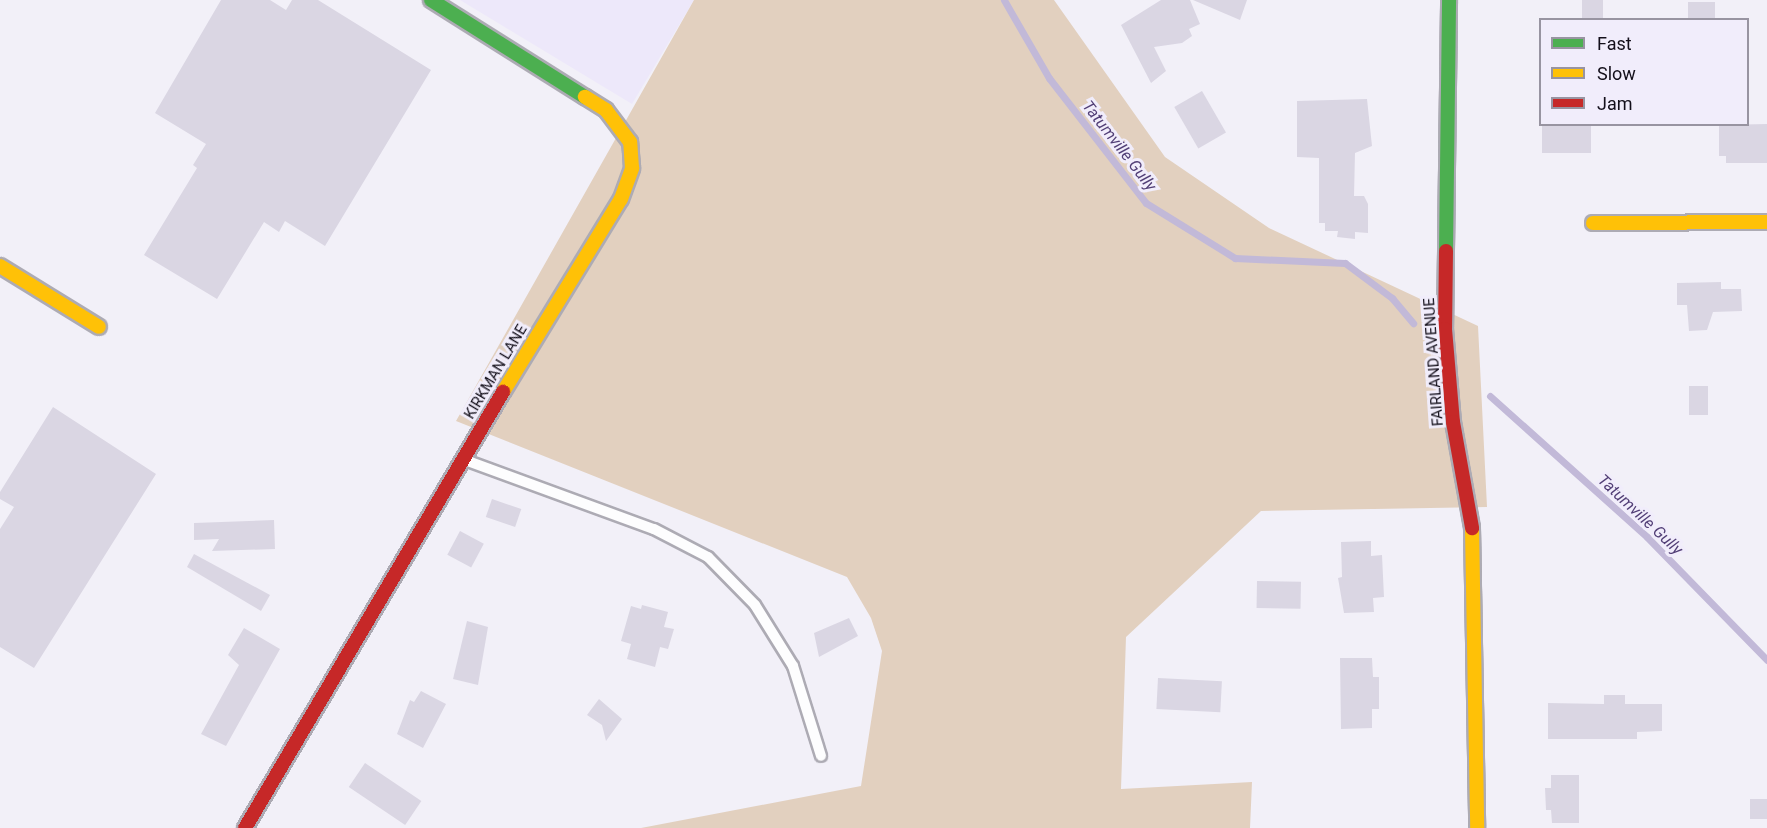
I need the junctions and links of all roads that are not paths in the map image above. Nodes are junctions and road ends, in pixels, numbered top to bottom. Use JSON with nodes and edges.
{"nodes":[{"id":1,"x":431,"y":0,"type":"edge"},
{"id":2,"x":1449,"y":0,"type":"edge"},
{"id":3,"x":1767,"y":222,"type":"edge"},
{"id":4,"x":1593,"y":223,"type":"dead end"},
{"id":5,"x":0,"y":266,"type":"edge"},
{"id":6,"x":99,"y":327,"type":"dead end"},
{"id":7,"x":462,"y":459,"type":"junction"},
{"id":8,"x":821,"y":756,"type":"dead end"},
{"id":9,"x":245,"y":828,"type":"edge"},
{"id":10,"x":1477,"y":828,"type":"edge"}],
"edges":[{"from":1,"to":7,"type":"street","name":"KIRKMAN LANE"},
{"from":2,"to":10,"type":"street","name":"FAIRLAND AVENUE"},
{"from":3,"to":4,"type":"street"},
{"from":5,"to":6,"type":"street"},
{"from":7,"to":8,"type":"lane"},
{"from":7,"to":9,"type":"street","name":"KIRKMAN LANE"}]}
